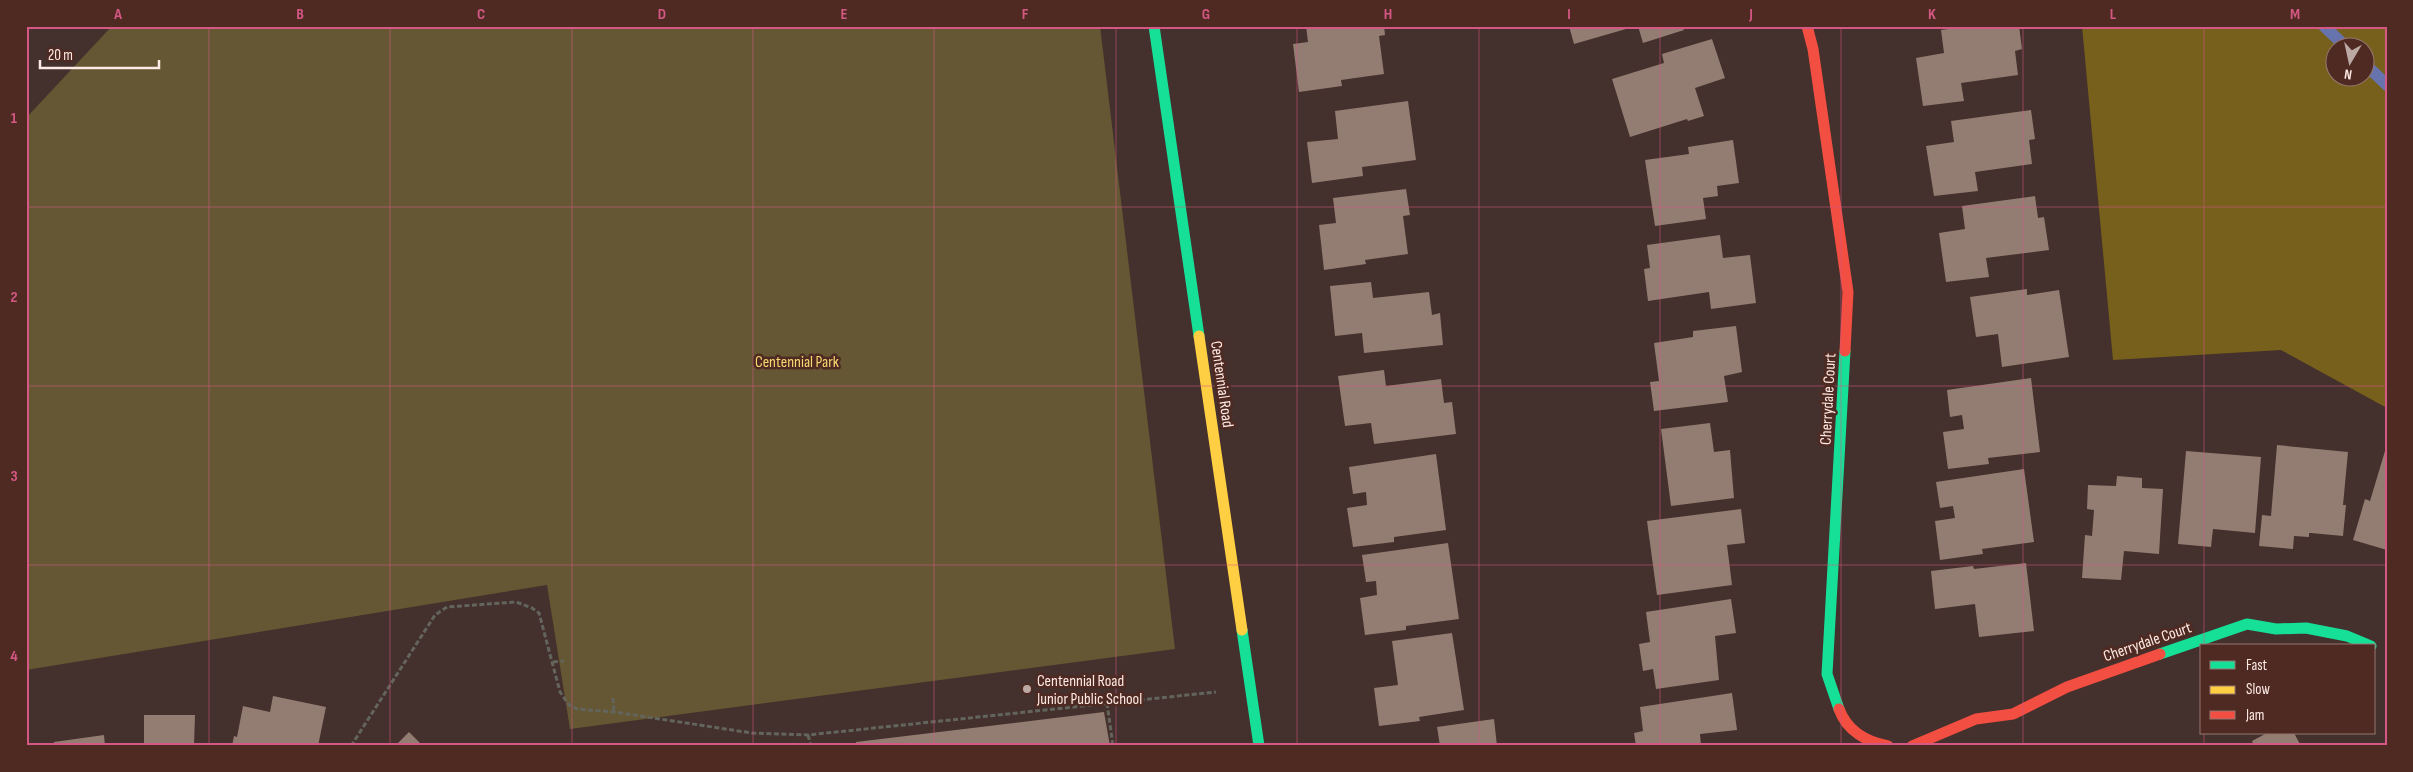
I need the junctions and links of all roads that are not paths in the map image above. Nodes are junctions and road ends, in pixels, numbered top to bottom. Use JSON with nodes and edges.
{"nodes":[{"id":1,"x":1154,"y":26,"type":"edge"},
{"id":2,"x":1807,"y":26,"type":"edge"},
{"id":3,"x":2366,"y":644,"type":"edge"},
{"id":4,"x":1259,"y":746,"type":"edge"},
{"id":5,"x":1888,"y":746,"type":"edge"},
{"id":6,"x":1912,"y":746,"type":"edge"}],
"edges":[{"from":1,"to":4,"type":"street","name":"Centennial Road"},
{"from":2,"to":5,"type":"street","name":"Cherrydale Court"},
{"from":3,"to":6,"type":"street","name":"Cherrydale Court"}]}
